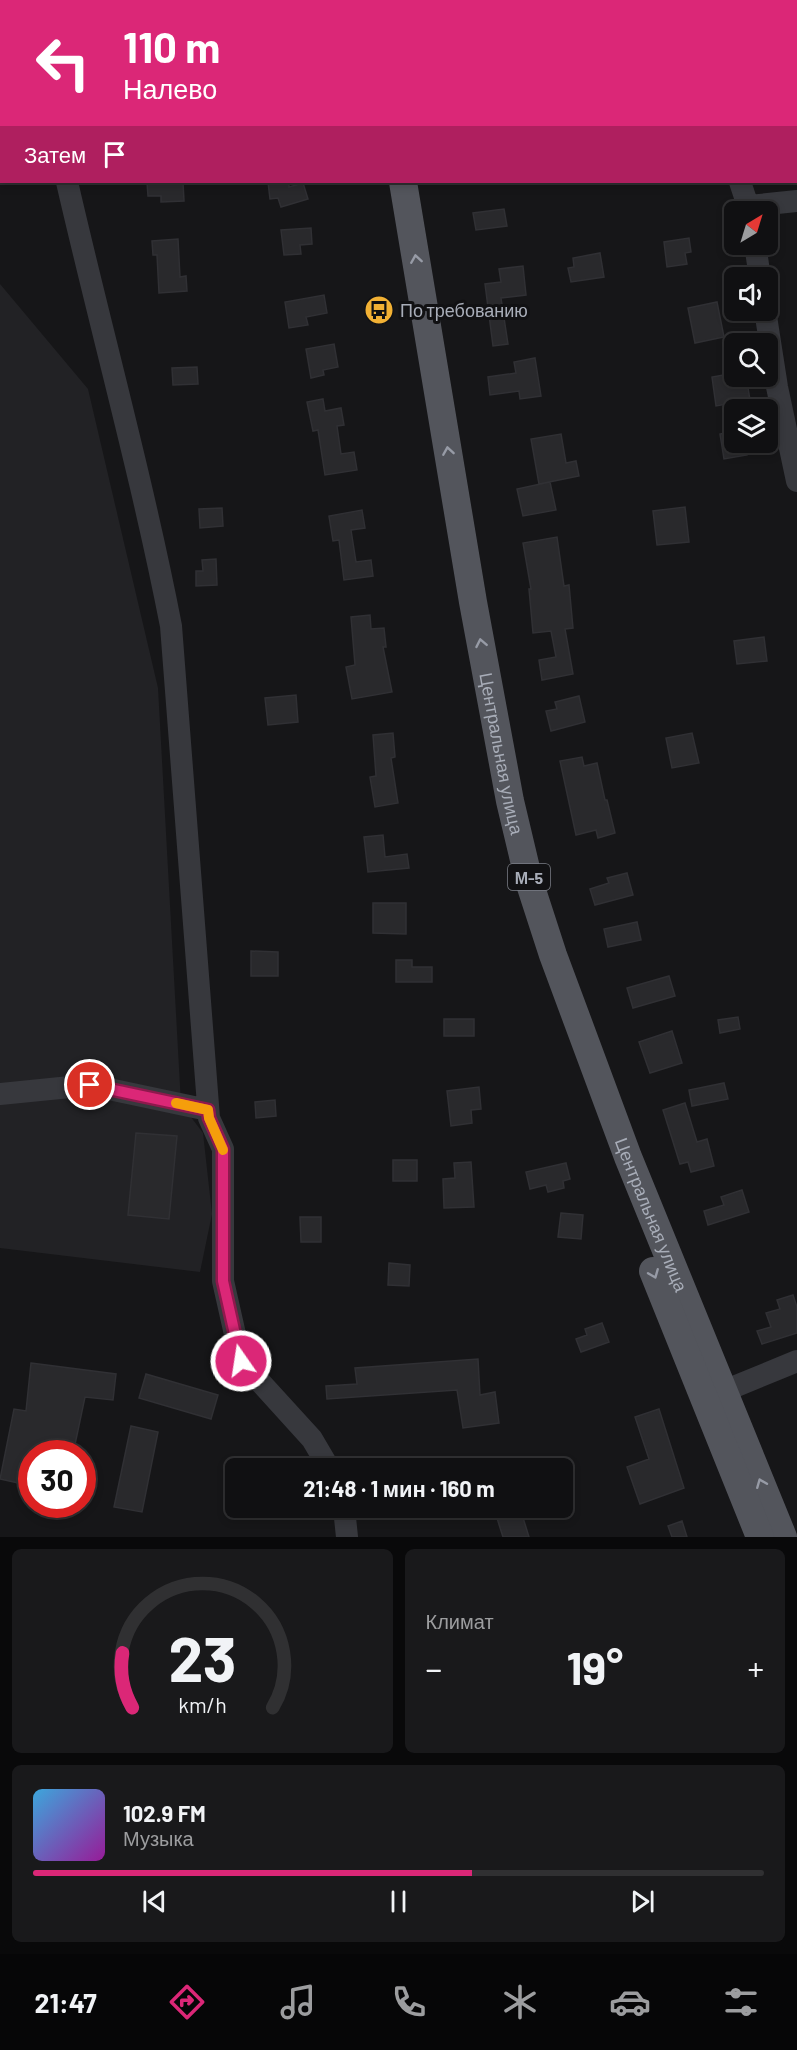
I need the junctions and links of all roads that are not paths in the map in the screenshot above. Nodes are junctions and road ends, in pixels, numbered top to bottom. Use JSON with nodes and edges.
{"nodes":[{"id":1,"x":67,"y":183,"type":"edge"},
{"id":2,"x":383,"y":183,"type":"edge"},
{"id":3,"x":403,"y":183,"type":"edge"},
{"id":4,"x":740,"y":183,"type":"edge"},
{"id":5,"x":746,"y":201,"type":"edge"},
{"id":6,"x":797,"y":201,"type":"edge"},
{"id":7,"x":778,"y":204,"type":"edge"},
{"id":8,"x":767,"y":321,"type":"edge"},
{"id":9,"x":797,"y":481,"type":"edge"},
{"id":10,"x":0,"y":1094,"type":"edge"},
{"id":11,"x":208,"y":1110,"type":"junction"},
{"id":12,"x":797,"y":1361,"type":"edge"},
{"id":13,"x":723,"y":1391,"type":"junction"},
{"id":14,"x":323,"y":1458,"type":"edge"},
{"id":15,"x":345,"y":1518,"type":"edge"},
{"id":16,"x":346,"y":1537,"type":"edge"},
{"id":17,"x":760,"y":1537,"type":"edge"},
{"id":18,"x":783,"y":1537,"type":"edge"}],
"edges":[{"from":1,"to":11,"type":"street"},
{"from":2,"to":17,"type":"main road","name":"Центральная улица","number":"М-5","one_way":true},
{"from":13,"to":3,"type":"main road","name":"Центральная улица","number":"М-5","one_way":true},
{"from":4,"to":5,"type":"street"},
{"from":6,"to":7,"type":"street"},
{"from":8,"to":9,"type":"street"},
{"from":10,"to":11,"type":"street"},
{"from":11,"to":14,"type":"street"},
{"from":12,"to":13,"type":"street"},
{"from":18,"to":13,"type":"main road","name":"Центральная улица","number":"М-5","one_way":true},
{"from":15,"to":16,"type":"street"}]}
